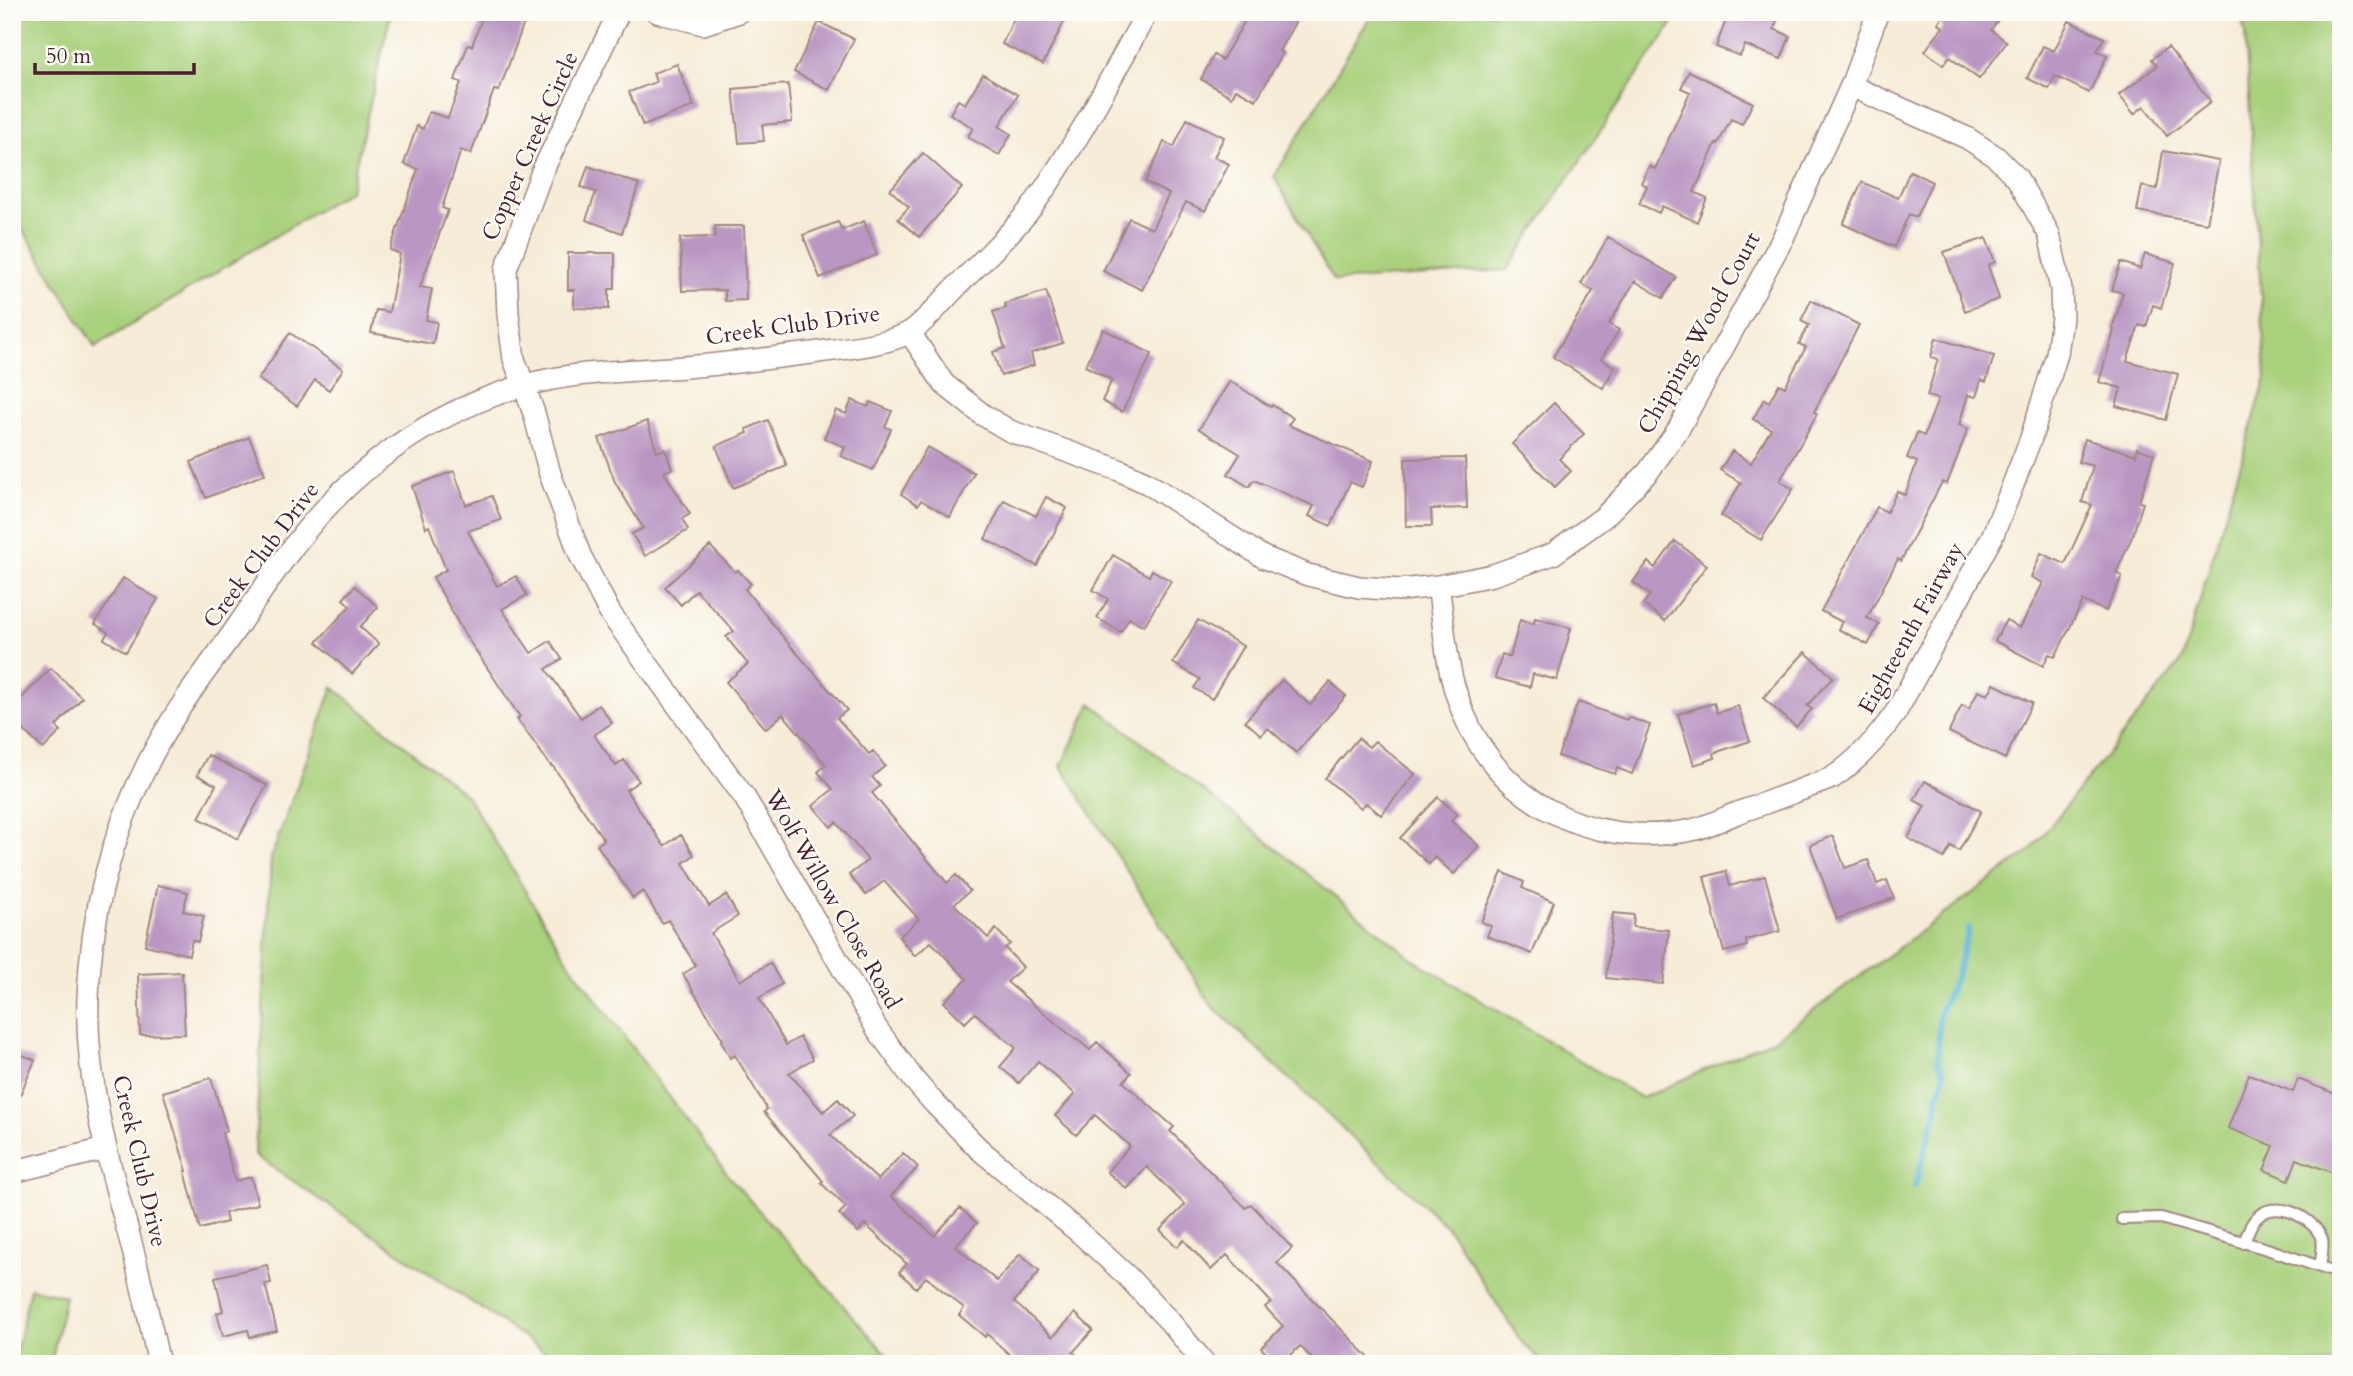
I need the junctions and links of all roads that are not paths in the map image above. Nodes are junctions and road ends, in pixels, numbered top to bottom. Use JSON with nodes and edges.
{"nodes":[{"id":1,"x":619,"y":12,"type":"edge"},
{"id":2,"x":657,"y":12,"type":"edge"},
{"id":3,"x":739,"y":12,"type":"edge"},
{"id":4,"x":1147,"y":12,"type":"edge"},
{"id":5,"x":1878,"y":12,"type":"edge"},
{"id":6,"x":1852,"y":86,"type":"junction"},
{"id":7,"x":910,"y":333,"type":"junction"},
{"id":8,"x":524,"y":386,"type":"junction"},
{"id":9,"x":1438,"y":586,"type":"junction"},
{"id":10,"x":105,"y":1149,"type":"junction"},
{"id":11,"x":12,"y":1172,"type":"edge"},
{"id":12,"x":2122,"y":1219,"type":"dead end"},
{"id":13,"x":2244,"y":1243,"type":"junction"},
{"id":14,"x":2320,"y":1267,"type":"junction"},
{"id":15,"x":2341,"y":1274,"type":"edge"},
{"id":16,"x":159,"y":1364,"type":"edge"},
{"id":17,"x":1205,"y":1364,"type":"edge"}],
"edges":[{"from":1,"to":8,"type":"street","name":"Copper Creek Circle"},
{"from":2,"to":3,"type":"street"},
{"from":4,"to":7,"type":"street","name":"Creek Club Drive"},
{"from":5,"to":6,"type":"street","name":"Chipping Wood Court"},
{"from":6,"to":9,"type":"street","name":"Chipping Wood Court"},
{"from":6,"to":9,"type":"street","name":"Eighteenth Fairway"},
{"from":7,"to":8,"type":"street","name":"Creek Club Drive"},
{"from":7,"to":9,"type":"street","name":"Chipping Wood Court"},
{"from":8,"to":10,"type":"street","name":"Creek Club Drive"},
{"from":8,"to":17,"type":"street","name":"Wolf Willow Close Road"},
{"from":10,"to":11,"type":"street"},
{"from":10,"to":16,"type":"street","name":"Creek Club Drive"},
{"from":12,"to":13,"type":"lane"},
{"from":13,"to":14,"type":"lane"},
{"from":13,"to":14,"type":"lane"},
{"from":14,"to":15,"type":"lane"}]}
